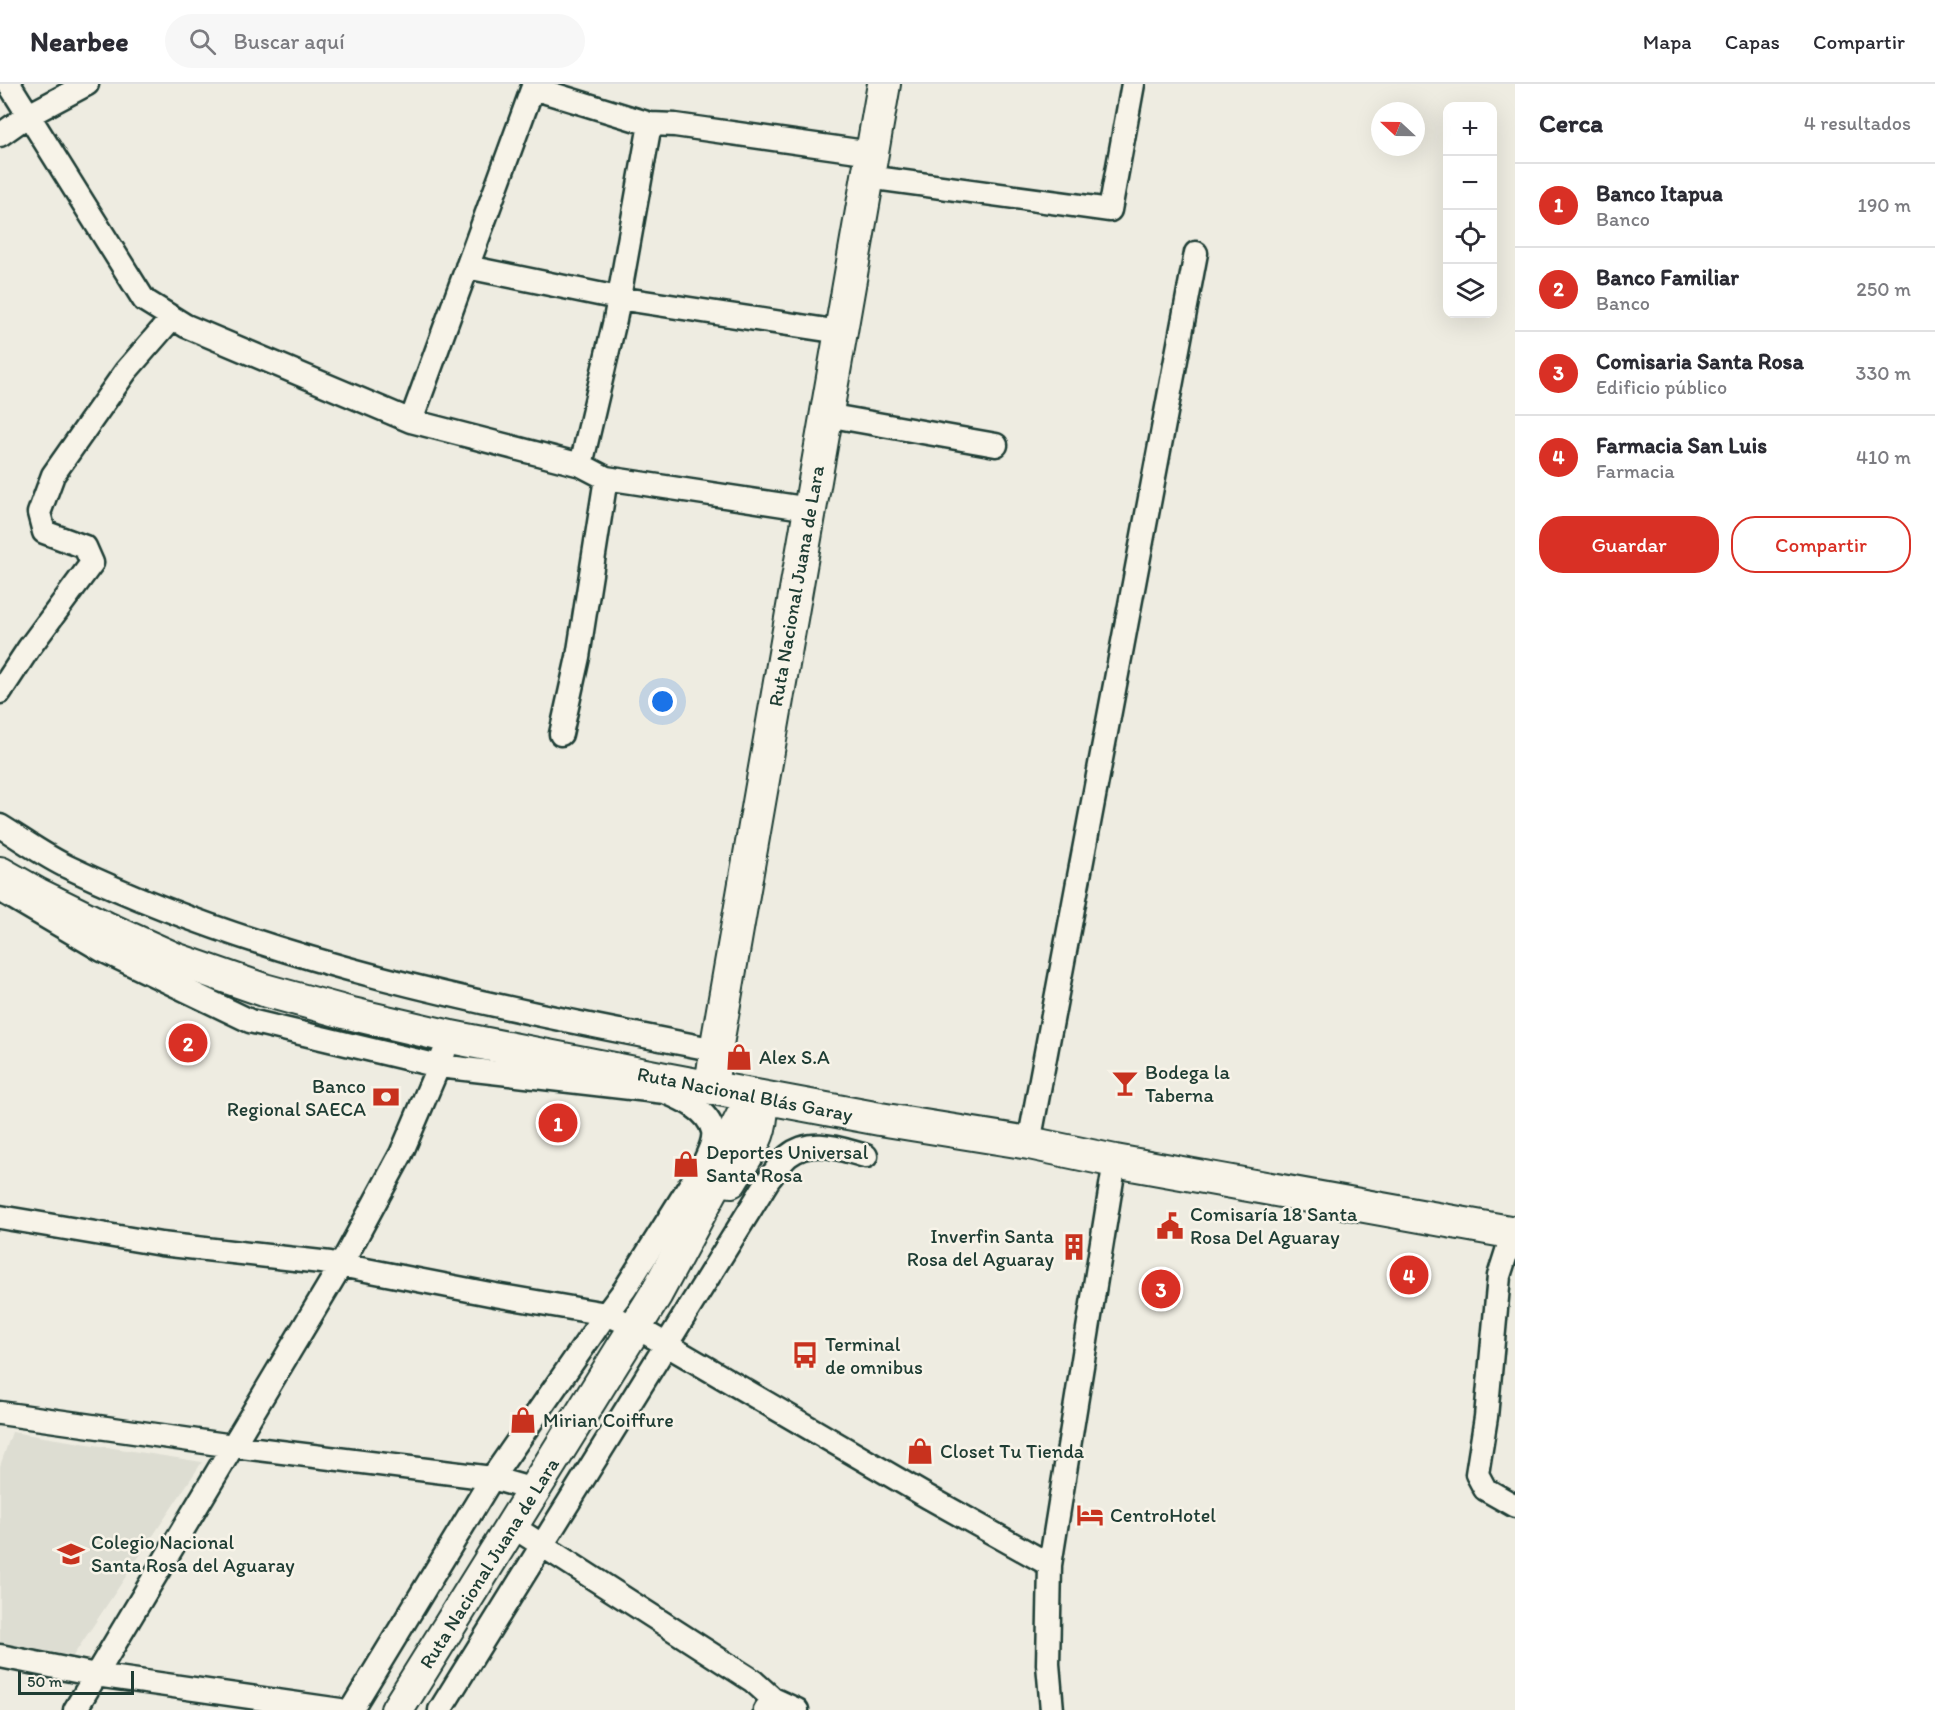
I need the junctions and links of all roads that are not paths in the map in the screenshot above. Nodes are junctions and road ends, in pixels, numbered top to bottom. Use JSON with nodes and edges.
{"nodes":[{"id":1,"x":9,"y":84,"type":"edge"},
{"id":2,"x":87,"y":84,"type":"edge"},
{"id":3,"x":884,"y":84,"type":"edge"},
{"id":4,"x":1133,"y":84,"type":"edge"},
{"id":5,"x":534,"y":86,"type":"edge"},
{"id":6,"x":27,"y":116,"type":"junction"},
{"id":7,"x":650,"y":124,"type":"junction"},
{"id":8,"x":0,"y":135,"type":"edge"},
{"id":9,"x":870,"y":165,"type":"junction"},
{"id":10,"x":1196,"y":253,"type":"dead end"},
{"id":11,"x":467,"y":267,"type":"junction"},
{"id":12,"x":618,"y":298,"type":"junction"},
{"id":13,"x":172,"y":318,"type":"junction"},
{"id":14,"x":840,"y":332,"type":"junction"},
{"id":15,"x":826,"y":415,"type":"junction"},
{"id":16,"x":411,"y":421,"type":"junction"},
{"id":17,"x":996,"y":445,"type":"dead end"},
{"id":18,"x":581,"y":465,"type":"junction"},
{"id":19,"x":606,"y":478,"type":"junction"},
{"id":20,"x":810,"y":509,"type":"junction"},
{"id":21,"x":0,"y":692,"type":"edge"},
{"id":22,"x":561,"y":734,"type":"dead end"},
{"id":23,"x":0,"y":826,"type":"edge"},
{"id":24,"x":0,"y":873,"type":"edge"},
{"id":25,"x":0,"y":891,"type":"edge"},
{"id":26,"x":451,"y":1037,"type":"junction"},
{"id":27,"x":716,"y":1050,"type":"junction"},
{"id":28,"x":439,"y":1066,"type":"junction"},
{"id":29,"x":670,"y":1080,"type":"junction"},
{"id":30,"x":711,"y":1088,"type":"junction"},
{"id":31,"x":760,"y":1097,"type":"junction"},
{"id":32,"x":823,"y":1109,"type":"junction"},
{"id":33,"x":1029,"y":1143,"type":"junction"},
{"id":34,"x":739,"y":1150,"type":"junction"},
{"id":35,"x":866,"y":1156,"type":"dead end"},
{"id":36,"x":1115,"y":1161,"type":"junction"},
{"id":37,"x":0,"y":1217,"type":"edge"},
{"id":38,"x":1514,"y":1233,"type":"edge"},
{"id":39,"x":341,"y":1265,"type":"junction"},
{"id":40,"x":606,"y":1314,"type":"junction"},
{"id":41,"x":636,"y":1327,"type":"junction"},
{"id":42,"x":666,"y":1344,"type":"junction"},
{"id":43,"x":0,"y":1413,"type":"edge"},
{"id":44,"x":233,"y":1446,"type":"junction"},
{"id":45,"x":492,"y":1478,"type":"junction"},
{"id":46,"x":534,"y":1490,"type":"junction"},
{"id":47,"x":1515,"y":1506,"type":"edge"},
{"id":48,"x":512,"y":1526,"type":"junction"},
{"id":49,"x":541,"y":1546,"type":"junction"},
{"id":50,"x":1050,"y":1565,"type":"junction"},
{"id":51,"x":0,"y":1656,"type":"edge"},
{"id":52,"x":96,"y":1675,"type":"junction"},
{"id":53,"x":769,"y":1705,"type":"edge"},
{"id":54,"x":75,"y":1710,"type":"edge"},
{"id":55,"x":340,"y":1710,"type":"edge"},
{"id":56,"x":351,"y":1710,"type":"edge"},
{"id":57,"x":398,"y":1710,"type":"edge"},
{"id":58,"x":440,"y":1710,"type":"edge"},
{"id":59,"x":797,"y":1710,"type":"edge"},
{"id":60,"x":1052,"y":1710,"type":"edge"}],
"edges":[{"from":1,"to":6,"type":"street"},
{"from":2,"to":6,"type":"street"},
{"from":3,"to":9,"type":"highway","name":"Ruta Nacional Juana de Lara"},
{"from":4,"to":9,"type":"street"},
{"from":5,"to":7,"type":"street"},
{"from":5,"to":11,"type":"street"},
{"from":6,"to":8,"type":"street"},
{"from":6,"to":13,"type":"street"},
{"from":7,"to":9,"type":"street"},
{"from":7,"to":12,"type":"street"},
{"from":9,"to":14,"type":"highway","name":"Ruta Nacional Juana de Lara"},
{"from":10,"to":33,"type":"street"},
{"from":11,"to":12,"type":"street"},
{"from":11,"to":16,"type":"street"},
{"from":12,"to":14,"type":"street"},
{"from":12,"to":18,"type":"street"},
{"from":13,"to":16,"type":"street"},
{"from":13,"to":21,"type":"street"},
{"from":14,"to":15,"type":"highway","name":"Ruta Nacional Juana de Lara"},
{"from":15,"to":17,"type":"street"},
{"from":15,"to":20,"type":"highway","name":"Ruta Nacional Juana de Lara"},
{"from":16,"to":18,"type":"street"},
{"from":18,"to":19,"type":"street"},
{"from":19,"to":20,"type":"street"},
{"from":19,"to":22,"type":"street"},
{"from":20,"to":27,"type":"highway","name":"Ruta Nacional Juana de Lara"},
{"from":23,"to":27,"type":"street"},
{"from":24,"to":26,"type":"highway","name":"Ruta Nacional Blás Garay"},
{"from":25,"to":28,"type":"street"},
{"from":26,"to":28,"type":"street"},
{"from":26,"to":29,"type":"highway","name":"Ruta Nacional Blás Garay"},
{"from":27,"to":30,"type":"highway","name":"Ruta Nacional Juana de Lara"},
{"from":28,"to":39,"type":"street"},
{"from":28,"to":40,"type":"street"},
{"from":29,"to":30,"type":"highway","name":"Ruta Nacional Blás Garay"},
{"from":29,"to":34,"type":"highway"},
{"from":30,"to":31,"type":"highway","name":"Ruta Nacional Blás Garay"},
{"from":31,"to":32,"type":"highway","name":"Ruta Nacional Blás Garay"},
{"from":31,"to":34,"type":"highway","name":"Ruta Nacional Juana de Lara"},
{"from":32,"to":33,"type":"highway","name":"Ruta Nacional Blás Garay"},
{"from":32,"to":34,"type":"highway"},
{"from":33,"to":36,"type":"highway","name":"Ruta Nacional Blás Garay"},
{"from":34,"to":41,"type":"highway","name":"Ruta Nacional Juana de Lara"},
{"from":35,"to":42,"type":"street"},
{"from":36,"to":38,"type":"highway","name":"Ruta Nacional Blás Garay"},
{"from":36,"to":50,"type":"street"},
{"from":37,"to":39,"type":"street"},
{"from":38,"to":47,"type":"street"},
{"from":39,"to":40,"type":"street"},
{"from":39,"to":44,"type":"street"},
{"from":40,"to":41,"type":"street"},
{"from":40,"to":45,"type":"street"},
{"from":41,"to":42,"type":"street"},
{"from":41,"to":46,"type":"highway","name":"Ruta Nacional Juana de Lara"},
{"from":42,"to":49,"type":"street"},
{"from":42,"to":50,"type":"street"},
{"from":43,"to":44,"type":"street"},
{"from":44,"to":45,"type":"street"},
{"from":44,"to":52,"type":"street"},
{"from":45,"to":46,"type":"street"},
{"from":45,"to":56,"type":"street"},
{"from":46,"to":48,"type":"highway","name":"Ruta Nacional Juana de Lara"},
{"from":48,"to":49,"type":"street"},
{"from":48,"to":57,"type":"highway","name":"Ruta Nacional Juana de Lara"},
{"from":49,"to":53,"type":"street"},
{"from":49,"to":58,"type":"street"},
{"from":50,"to":60,"type":"street"},
{"from":51,"to":52,"type":"street"},
{"from":52,"to":54,"type":"street"},
{"from":52,"to":55,"type":"street"},
{"from":53,"to":59,"type":"street"}]}
